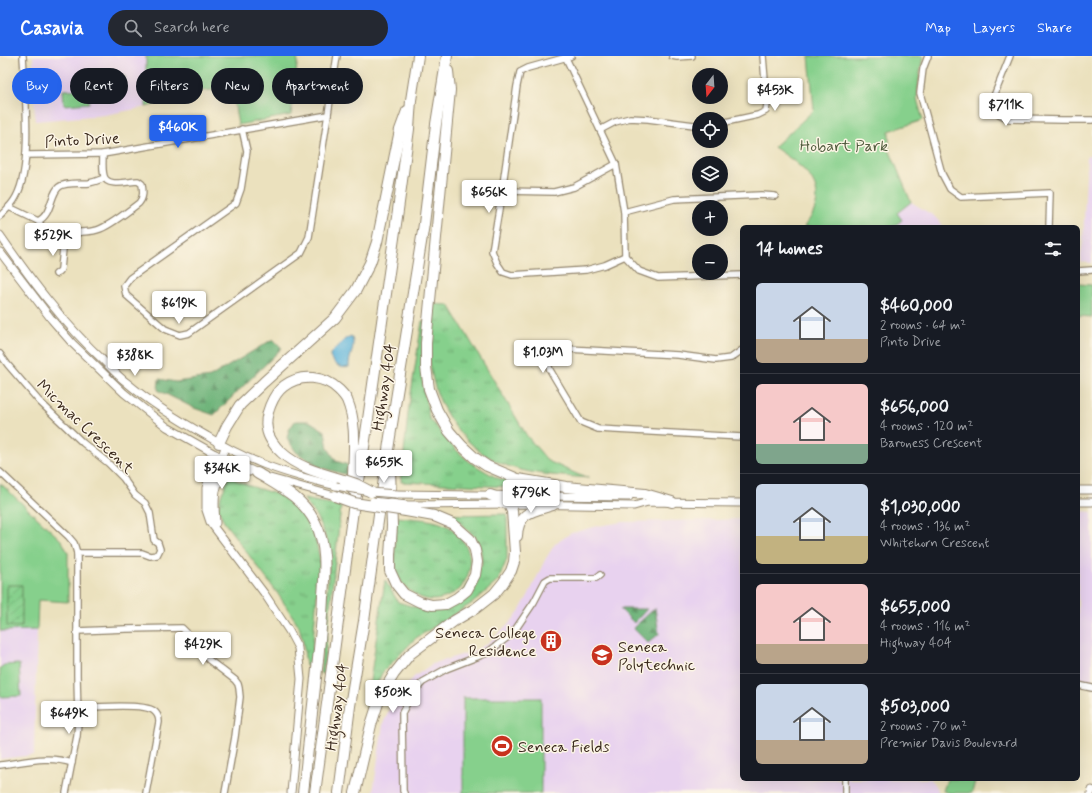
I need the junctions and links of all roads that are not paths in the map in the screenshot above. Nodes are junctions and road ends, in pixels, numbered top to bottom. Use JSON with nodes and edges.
{"nodes":[{"id":1,"x":23,"y":56,"type":"edge"},
{"id":2,"x":337,"y":56,"type":"edge"},
{"id":3,"x":418,"y":56,"type":"edge"},
{"id":4,"x":567,"y":56,"type":"edge"},
{"id":5,"x":672,"y":56,"type":"edge"},
{"id":6,"x":692,"y":56,"type":"edge"},
{"id":7,"x":763,"y":56,"type":"edge"},
{"id":8,"x":928,"y":56,"type":"edge"},
{"id":9,"x":1010,"y":56,"type":"edge"},
{"id":10,"x":446,"y":58,"type":"edge"},
{"id":11,"x":411,"y":100,"type":"junction"},
{"id":12,"x":328,"y":115,"type":"junction"},
{"id":13,"x":1092,"y":120,"type":"edge"},
{"id":14,"x":728,"y":121,"type":"edge"},
{"id":15,"x":692,"y":125,"type":"edge"},
{"id":16,"x":242,"y":130,"type":"junction"},
{"id":17,"x":600,"y":130,"type":"junction"},
{"id":18,"x":103,"y":154,"type":"junction"},
{"id":19,"x":26,"y":155,"type":"junction"},
{"id":20,"x":616,"y":164,"type":"junction"},
{"id":21,"x":104,"y":178,"type":"junction"},
{"id":22,"x":502,"y":191,"type":"junction"},
{"id":23,"x":775,"y":196,"type":"dead end"},
{"id":24,"x":9,"y":207,"type":"junction"},
{"id":25,"x":624,"y":212,"type":"junction"},
{"id":26,"x":0,"y":216,"type":"edge"},
{"id":27,"x":38,"y":221,"type":"junction"},
{"id":28,"x":1049,"y":225,"type":"edge"},
{"id":29,"x":0,"y":235,"type":"edge"},
{"id":30,"x":62,"y":244,"type":"junction"},
{"id":31,"x":0,"y":252,"type":"edge"},
{"id":32,"x":625,"y":256,"type":"junction"},
{"id":33,"x":1092,"y":270,"type":"edge"},
{"id":34,"x":1080,"y":271,"type":"edge"},
{"id":35,"x":56,"y":274,"type":"dead end"},
{"id":36,"x":740,"y":275,"type":"edge"},
{"id":37,"x":740,"y":351,"type":"edge"},
{"id":38,"x":0,"y":354,"type":"edge"},
{"id":39,"x":740,"y":437,"type":"edge"},
{"id":40,"x":389,"y":443,"type":"junction"},
{"id":41,"x":222,"y":445,"type":"junction"},
{"id":42,"x":219,"y":455,"type":"junction"},
{"id":43,"x":0,"y":472,"type":"edge"},
{"id":44,"x":257,"y":473,"type":"junction"},
{"id":45,"x":338,"y":487,"type":"junction"},
{"id":46,"x":1080,"y":490,"type":"edge"},
{"id":47,"x":1092,"y":490,"type":"edge"},
{"id":48,"x":371,"y":492,"type":"joint"},
{"id":49,"x":490,"y":495,"type":"junction"},
{"id":50,"x":648,"y":502,"type":"junction"},
{"id":51,"x":672,"y":502,"type":"junction"},
{"id":52,"x":1080,"y":502,"type":"edge"},
{"id":53,"x":1092,"y":502,"type":"edge"},
{"id":54,"x":740,"y":503,"type":"edge"},
{"id":55,"x":509,"y":505,"type":"junction"},
{"id":56,"x":553,"y":505,"type":"junction"},
{"id":57,"x":407,"y":508,"type":"junction"},
{"id":58,"x":353,"y":510,"type":"junction"},
{"id":59,"x":216,"y":523,"type":"junction"},
{"id":60,"x":219,"y":534,"type":"junction"},
{"id":61,"x":515,"y":552,"type":"junction"},
{"id":62,"x":77,"y":553,"type":"junction"},
{"id":63,"x":600,"y":575,"type":"dead end"},
{"id":64,"x":77,"y":631,"type":"junction"},
{"id":65,"x":1080,"y":685,"type":"edge"},
{"id":66,"x":1092,"y":688,"type":"edge"},
{"id":67,"x":78,"y":708,"type":"junction"},
{"id":68,"x":72,"y":763,"type":"junction"},
{"id":69,"x":0,"y":765,"type":"edge"},
{"id":70,"x":845,"y":781,"type":"edge"},
{"id":71,"x":1092,"y":790,"type":"edge"},
{"id":72,"x":66,"y":793,"type":"edge"},
{"id":73,"x":146,"y":793,"type":"edge"},
{"id":74,"x":225,"y":793,"type":"edge"},
{"id":75,"x":291,"y":793,"type":"edge"},
{"id":76,"x":303,"y":793,"type":"edge"},
{"id":77,"x":315,"y":793,"type":"edge"},
{"id":78,"x":339,"y":793,"type":"edge"},
{"id":79,"x":355,"y":793,"type":"edge"},
{"id":80,"x":404,"y":793,"type":"edge"},
{"id":81,"x":845,"y":793,"type":"edge"},
{"id":82,"x":1091,"y":793,"type":"edge"}],
"edges":[{"from":1,"to":19,"type":"street"},
{"from":2,"to":12,"type":"street"},
{"from":3,"to":11,"type":"highway","name":"Highway 404"},
{"from":4,"to":17,"type":"street"},
{"from":4,"to":22,"type":"street"},
{"from":5,"to":6,"type":"street"},
{"from":7,"to":14,"type":"street"},
{"from":8,"to":28,"type":"street"},
{"from":9,"to":13,"type":"street"},
{"from":10,"to":40,"type":"highway","name":"Highway 404"},
{"from":10,"to":51,"type":"highway"},
{"from":11,"to":41,"type":"highway"},
{"from":11,"to":58,"type":"highway","name":"Highway 404"},
{"from":12,"to":16,"type":"street","name":"Pinto Drive"},
{"from":12,"to":16,"type":"street"},
{"from":15,"to":17,"type":"street"},
{"from":16,"to":18,"type":"street","name":"Pinto Drive"},
{"from":17,"to":20,"type":"street"},
{"from":18,"to":19,"type":"street","name":"Pinto Drive"},
{"from":18,"to":21,"type":"street"},
{"from":19,"to":24,"type":"street"},
{"from":20,"to":22,"type":"street"},
{"from":20,"to":25,"type":"street"},
{"from":21,"to":27,"type":"street"},
{"from":21,"to":30,"type":"street"},
{"from":22,"to":32,"type":"street"},
{"from":23,"to":25,"type":"street"},
{"from":24,"to":26,"type":"street"},
{"from":24,"to":27,"type":"street"},
{"from":25,"to":32,"type":"street"},
{"from":27,"to":30,"type":"street"},
{"from":29,"to":41,"type":"main road"},
{"from":30,"to":35,"type":"street"},
{"from":31,"to":42,"type":"main road"},
{"from":32,"to":36,"type":"street"},
{"from":33,"to":34,"type":"street"},
{"from":37,"to":39,"type":"street"},
{"from":38,"to":62,"type":"street","name":"Micmac Crescent"},
{"from":40,"to":57,"type":"highway"},
{"from":40,"to":78,"type":"highway","name":"Highway 404"},
{"from":41,"to":42,"type":"main road"},
{"from":41,"to":45,"type":"main road"},
{"from":42,"to":44,"type":"main road"},
{"from":42,"to":59,"type":"main road"},
{"from":42,"to":60,"type":"main road"},
{"from":43,"to":62,"type":"street"},
{"from":44,"to":45,"type":"main road"},
{"from":44,"to":59,"type":"main road"},
{"from":44,"to":76,"type":"highway"},
{"from":45,"to":48,"type":"highway","bridge":true},
{"from":45,"to":57,"type":"highway","bridge":true},
{"from":45,"to":58,"type":"highway"},
{"from":46,"to":47,"type":"main road"},
{"from":48,"to":49,"type":"main road","bridge":true},
{"from":49,"to":50,"type":"main road"},
{"from":49,"to":55,"type":"highway"},
{"from":50,"to":51,"type":"main road"},
{"from":50,"to":56,"type":"main road"},
{"from":51,"to":54,"type":"main road"},
{"from":52,"to":53,"type":"main road"},
{"from":55,"to":56,"type":"main road"},
{"from":55,"to":57,"type":"main road"},
{"from":55,"to":61,"type":"highway"},
{"from":56,"to":61,"type":"highway"},
{"from":58,"to":77,"type":"highway","name":"Highway 404"},
{"from":59,"to":60,"type":"main road"},
{"from":60,"to":75,"type":"main road"},
{"from":61,"to":79,"type":"highway"},
{"from":62,"to":64,"type":"street"},
{"from":63,"to":80,"type":"street"},
{"from":64,"to":67,"type":"street"},
{"from":64,"to":74,"type":"street"},
{"from":65,"to":66,"type":"street"},
{"from":67,"to":68,"type":"street"},
{"from":67,"to":73,"type":"street"},
{"from":68,"to":69,"type":"street"},
{"from":68,"to":72,"type":"street"},
{"from":70,"to":81,"type":"street"},
{"from":71,"to":82,"type":"main road"}]}
